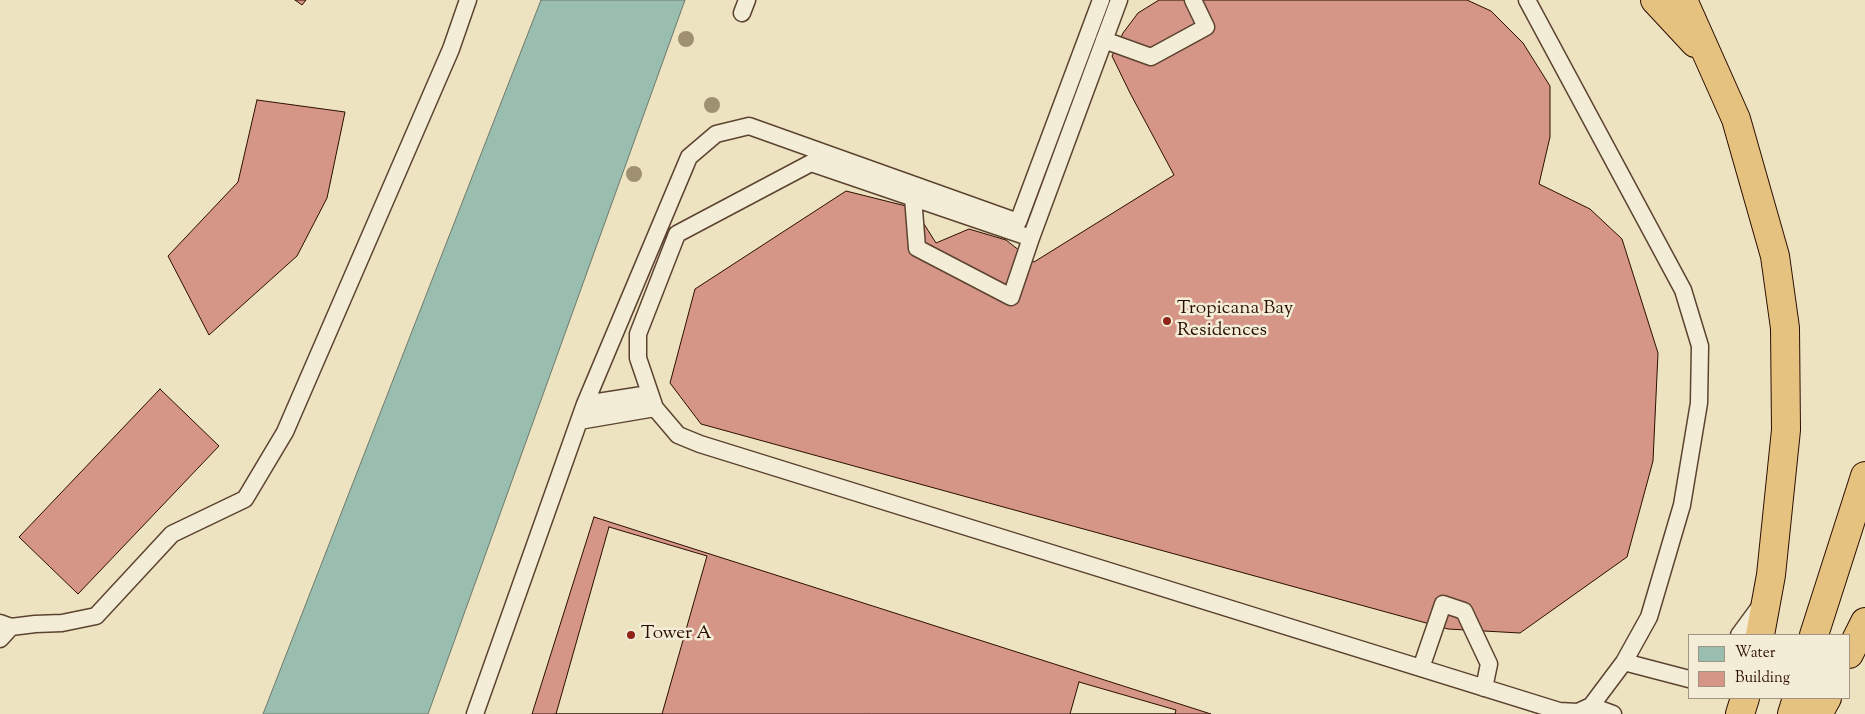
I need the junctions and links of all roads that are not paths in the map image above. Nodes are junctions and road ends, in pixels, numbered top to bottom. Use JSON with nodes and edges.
{"nodes":[{"id":1,"x":468,"y":0,"type":"edge"},
{"id":2,"x":1101,"y":0,"type":"edge"},
{"id":3,"x":1119,"y":0,"type":"edge"},
{"id":4,"x":1193,"y":0,"type":"edge"},
{"id":5,"x":1527,"y":0,"type":"edge"},
{"id":6,"x":1655,"y":0,"type":"edge"},
{"id":7,"x":1683,"y":0,"type":"edge"},
{"id":8,"x":1104,"y":40,"type":"junction"},
{"id":9,"x":1711,"y":61,"type":"junction"},
{"id":10,"x":913,"y":198,"type":"junction"},
{"id":11,"x":1031,"y":238,"type":"junction"},
{"id":12,"x":652,"y":401,"type":"junction"},
{"id":13,"x":585,"y":404,"type":"junction"},
{"id":14,"x":580,"y":421,"type":"junction"},
{"id":15,"x":1865,"y":476,"type":"edge"},
{"id":16,"x":1769,"y":586,"type":"junction"},
{"id":17,"x":1865,"y":622,"type":"edge"},
{"id":18,"x":4,"y":630,"type":"edge"},
{"id":19,"x":1740,"y":634,"type":"edge"},
{"id":20,"x":1760,"y":634,"type":"edge"},
{"id":21,"x":1814,"y":634,"type":"edge"},
{"id":22,"x":1850,"y":652,"type":"edge"},
{"id":23,"x":1624,"y":662,"type":"junction"},
{"id":24,"x":1421,"y":668,"type":"junction"},
{"id":25,"x":1688,"y":679,"type":"edge"},
{"id":26,"x":1484,"y":688,"type":"junction"},
{"id":27,"x":1745,"y":699,"type":"edge"},
{"id":28,"x":1797,"y":699,"type":"edge"},
{"id":29,"x":1826,"y":699,"type":"edge"},
{"id":30,"x":1591,"y":706,"type":"junction"},
{"id":31,"x":475,"y":714,"type":"edge"},
{"id":32,"x":1613,"y":714,"type":"edge"},
{"id":33,"x":1740,"y":714,"type":"edge"},
{"id":34,"x":1792,"y":714,"type":"edge"},
{"id":35,"x":1818,"y":714,"type":"edge"}],
"edges":[{"from":1,"to":18,"type":"lane"},
{"from":2,"to":13,"type":"lane"},
{"from":3,"to":8,"type":"lane"},
{"from":4,"to":8,"type":"lane"},
{"from":5,"to":23,"type":"lane"},
{"from":6,"to":9,"type":"highway"},
{"from":7,"to":9,"type":"highway"},
{"from":8,"to":11,"type":"lane"},
{"from":9,"to":16,"type":"highway"},
{"from":10,"to":11,"type":"lane"},
{"from":10,"to":11,"type":"lane"},
{"from":10,"to":12,"type":"lane"},
{"from":12,"to":13,"type":"lane"},
{"from":12,"to":14,"type":"lane"},
{"from":12,"to":24,"type":"lane"},
{"from":13,"to":14,"type":"lane"},
{"from":14,"to":31,"type":"lane"},
{"from":15,"to":21,"type":"highway"},
{"from":16,"to":19,"type":"lane"},
{"from":16,"to":20,"type":"highway"},
{"from":17,"to":22,"type":"highway"},
{"from":23,"to":25,"type":"lane"},
{"from":23,"to":30,"type":"lane"},
{"from":24,"to":26,"type":"lane"},
{"from":24,"to":26,"type":"lane"},
{"from":26,"to":30,"type":"lane"},
{"from":27,"to":33,"type":"highway"},
{"from":28,"to":34,"type":"highway"},
{"from":29,"to":35,"type":"highway"},
{"from":30,"to":32,"type":"lane"}]}
